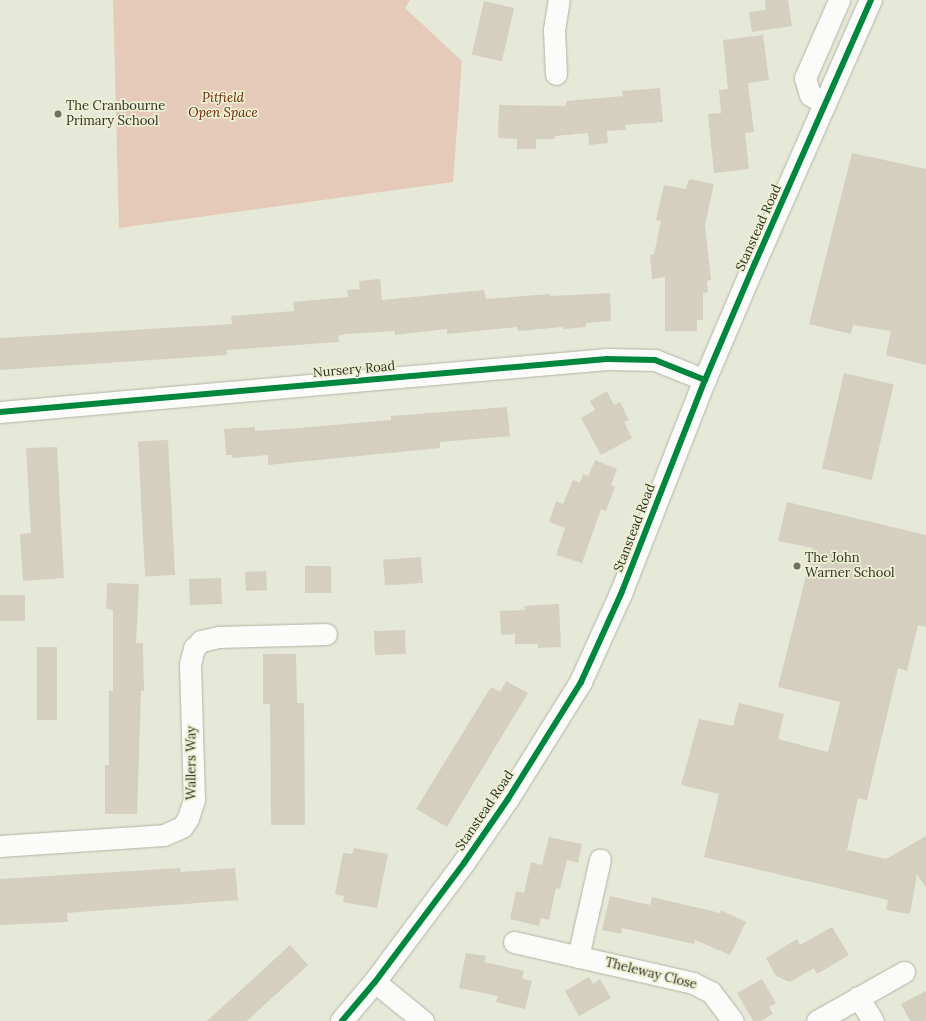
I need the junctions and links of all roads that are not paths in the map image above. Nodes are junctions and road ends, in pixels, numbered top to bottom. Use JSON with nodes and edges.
{"nodes":[{"id":1,"x":559,"y":0,"type":"edge"},
{"id":2,"x":839,"y":0,"type":"edge"},
{"id":3,"x":871,"y":0,"type":"edge"},
{"id":4,"x":556,"y":74,"type":"dead end"},
{"id":5,"x":825,"y":104,"type":"junction"},
{"id":6,"x":705,"y":380,"type":"junction"},
{"id":7,"x":0,"y":412,"type":"edge"},
{"id":8,"x":326,"y":634,"type":"dead end"},
{"id":9,"x":0,"y":846,"type":"edge"},
{"id":10,"x":600,"y":859,"type":"dead end"},
{"id":11,"x":514,"y":942,"type":"dead end"},
{"id":12,"x":578,"y":956,"type":"junction"},
{"id":13,"x":904,"y":972,"type":"dead end"},
{"id":14,"x":375,"y":982,"type":"junction"},
{"id":15,"x":858,"y":997,"type":"junction"},
{"id":16,"x":342,"y":1021,"type":"edge"},
{"id":17,"x":423,"y":1021,"type":"edge"},
{"id":18,"x":732,"y":1021,"type":"edge"},
{"id":19,"x":817,"y":1021,"type":"edge"},
{"id":20,"x":872,"y":1021,"type":"edge"}],
"edges":[{"from":1,"to":4,"type":"street"},
{"from":2,"to":5,"type":"street"},
{"from":3,"to":5,"type":"street","name":"Stanstead Road"},
{"from":5,"to":6,"type":"street","name":"Stanstead Road"},
{"from":6,"to":7,"type":"street","name":"Nursery Road"},
{"from":6,"to":14,"type":"street","name":"Stanstead Road"},
{"from":8,"to":9,"type":"street","name":"Wallers Way"},
{"from":10,"to":12,"type":"street"},
{"from":11,"to":12,"type":"street","name":"Theleway Close"},
{"from":12,"to":18,"type":"street","name":"Theleway Close"},
{"from":13,"to":15,"type":"street"},
{"from":14,"to":16,"type":"street","name":"Stanstead Road"},
{"from":14,"to":17,"type":"street"},
{"from":15,"to":19,"type":"street"},
{"from":15,"to":20,"type":"street"}]}
